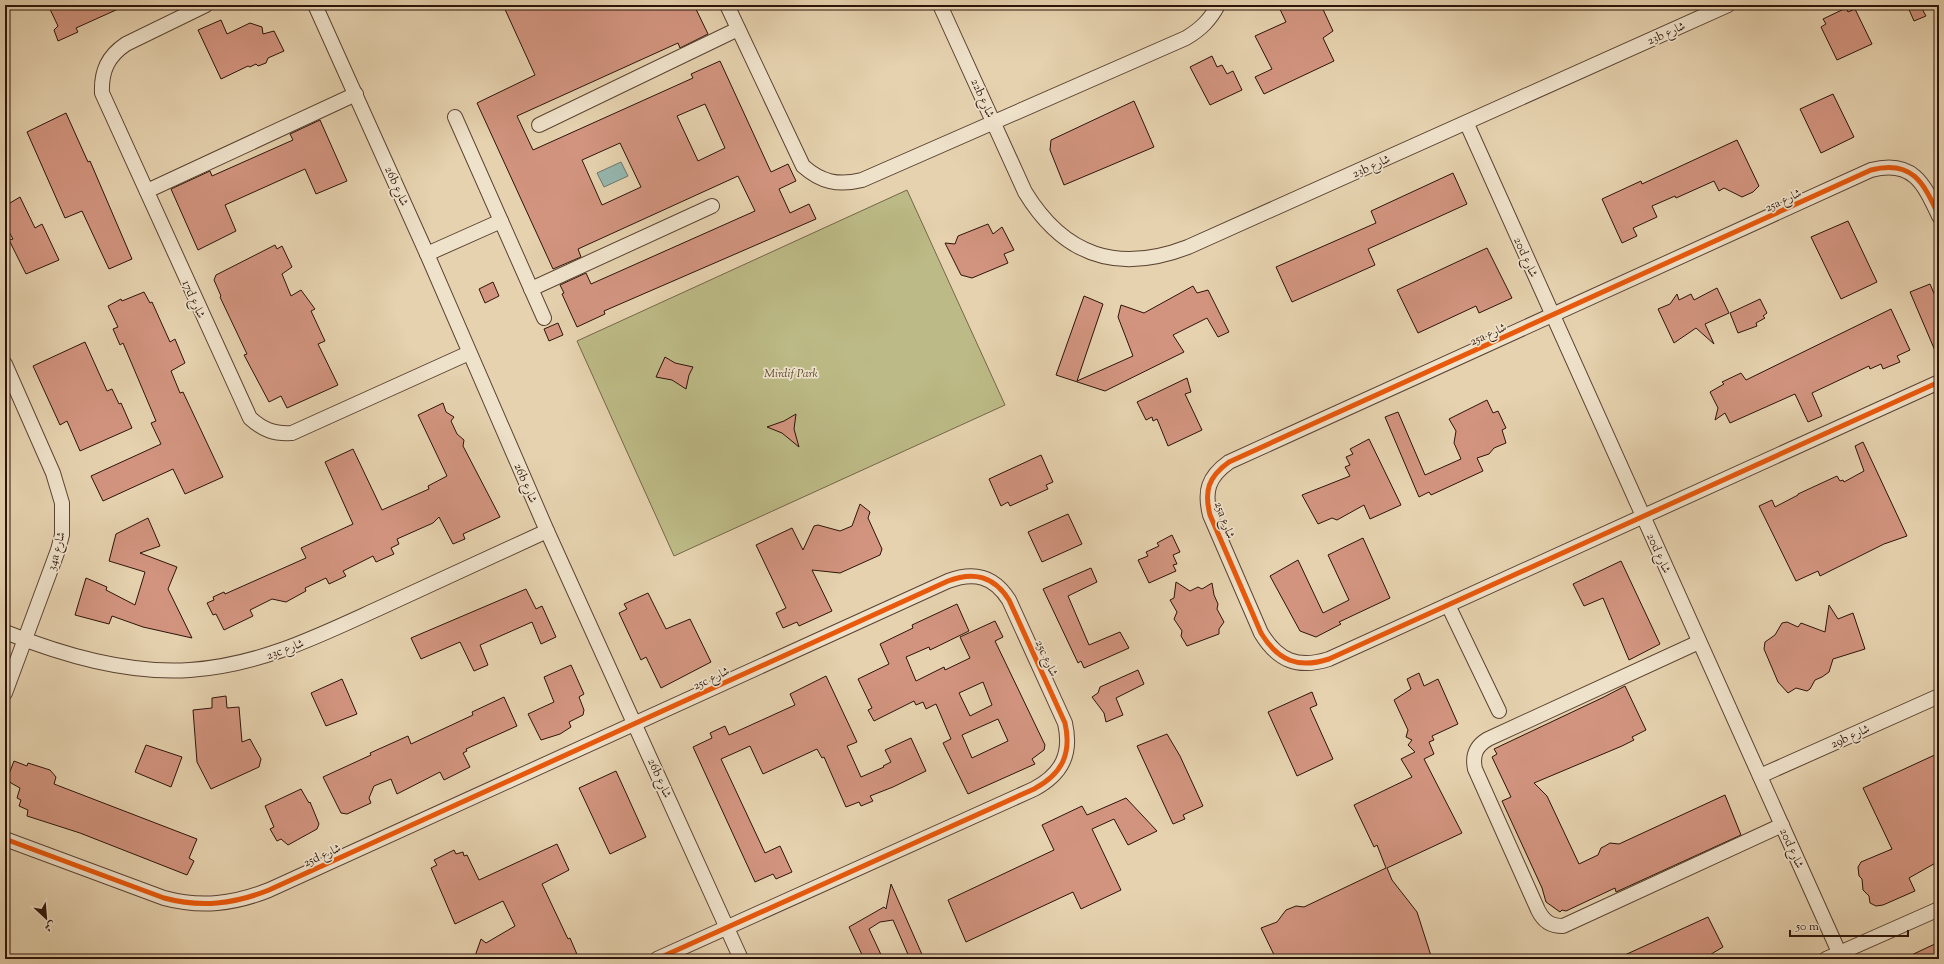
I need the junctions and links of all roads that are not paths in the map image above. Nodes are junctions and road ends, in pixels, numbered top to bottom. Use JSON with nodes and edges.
{"nodes":[{"id":1,"x":206,"y":5,"type":"edge"},
{"id":2,"x":315,"y":5,"type":"edge"},
{"id":3,"x":727,"y":5,"type":"edge"},
{"id":4,"x":940,"y":5,"type":"edge"},
{"id":5,"x":1218,"y":5,"type":"edge"},
{"id":6,"x":1728,"y":5,"type":"edge"},
{"id":7,"x":738,"y":29,"type":"junction"},
{"id":8,"x":356,"y":94,"type":"junction"},
{"id":9,"x":455,"y":117,"type":"dead end"},
{"id":10,"x":993,"y":121,"type":"junction"},
{"id":11,"x":1467,"y":124,"type":"junction"},
{"id":12,"x":539,"y":125,"type":"dead end"},
{"id":13,"x":147,"y":191,"type":"junction"},
{"id":14,"x":1025,"y":192,"type":"joint"},
{"id":15,"x":712,"y":206,"type":"dead end"},
{"id":16,"x":1939,"y":216,"type":"edge"},
{"id":17,"x":501,"y":221,"type":"junction"},
{"id":18,"x":427,"y":254,"type":"junction"},
{"id":19,"x":531,"y":289,"type":"junction"},
{"id":20,"x":1553,"y":315,"type":"junction"},
{"id":21,"x":544,"y":318,"type":"dead end"},
{"id":22,"x":469,"y":353,"type":"junction"},
{"id":23,"x":5,"y":364,"type":"edge"},
{"id":24,"x":1939,"y":382,"type":"edge"},
{"id":25,"x":1643,"y":518,"type":"junction"},
{"id":26,"x":547,"y":531,"type":"junction"},
{"id":27,"x":1448,"y":605,"type":"junction"},
{"id":28,"x":5,"y":632,"type":"edge"},
{"id":29,"x":25,"y":640,"type":"junction"},
{"id":30,"x":1699,"y":642,"type":"junction"},
{"id":31,"x":5,"y":693,"type":"edge"},
{"id":32,"x":1939,"y":696,"type":"edge"},
{"id":33,"x":1499,"y":711,"type":"dead end"},
{"id":34,"x":635,"y":724,"type":"junction"},
{"id":35,"x":1760,"y":776,"type":"junction"},
{"id":36,"x":1782,"y":825,"type":"junction"},
{"id":37,"x":5,"y":839,"type":"edge"},
{"id":38,"x":1939,"y":909,"type":"edge"},
{"id":39,"x":727,"y":928,"type":"junction"},
{"id":40,"x":1841,"y":956,"type":"edge"},
{"id":41,"x":657,"y":959,"type":"edge"},
{"id":42,"x":741,"y":959,"type":"edge"},
{"id":43,"x":1826,"y":959,"type":"edge"}],
"edges":[{"from":1,"to":13,"type":"street","name":"17d شارع"},
{"from":2,"to":8,"type":"street","name":"26b شارع"},
{"from":3,"to":7,"type":"street"},
{"from":4,"to":10,"type":"street","name":"22b شارع"},
{"from":5,"to":10,"type":"street"},
{"from":6,"to":11,"type":"street","name":"23b شارع"},
{"from":7,"to":10,"type":"street"},
{"from":7,"to":12,"type":"street"},
{"from":8,"to":13,"type":"street"},
{"from":8,"to":18,"type":"street","name":"26b شارع"},
{"from":9,"to":17,"type":"street"},
{"from":10,"to":14,"type":"street","name":"22b شارع"},
{"from":11,"to":14,"type":"street","name":"23b شارع"},
{"from":11,"to":20,"type":"street","name":"20d شارع"},
{"from":13,"to":22,"type":"street","name":"17d شارع"},
{"from":15,"to":19,"type":"street"},
{"from":16,"to":20,"type":"street","name":"25a شارع"},
{"from":17,"to":18,"type":"street"},
{"from":17,"to":19,"type":"street"},
{"from":18,"to":22,"type":"street","name":"26b شارع"},
{"from":19,"to":21,"type":"street"},
{"from":20,"to":25,"type":"street","name":"20d شارع"},
{"from":20,"to":27,"type":"street","name":"25a شارع"},
{"from":22,"to":26,"type":"street","name":"26b شارع"},
{"from":23,"to":29,"type":"street","name":"34a شارع"},
{"from":24,"to":25,"type":"street","name":"25a شارع"},
{"from":25,"to":27,"type":"street","name":"25a شارع"},
{"from":25,"to":30,"type":"street","name":"20d شارع"},
{"from":26,"to":29,"type":"street","name":"23c شارع"},
{"from":26,"to":34,"type":"street","name":"26b شارع"},
{"from":27,"to":33,"type":"street"},
{"from":28,"to":29,"type":"street","name":"23c شارع"},
{"from":29,"to":31,"type":"street","name":"34a شارع"},
{"from":30,"to":35,"type":"street","name":"20d شارع"},
{"from":30,"to":36,"type":"street"},
{"from":32,"to":35,"type":"street","name":"29b شارع"},
{"from":34,"to":37,"type":"street","name":"25d شارع"},
{"from":34,"to":39,"type":"street","name":"26b شارع"},
{"from":34,"to":39,"type":"street","name":"25c شارع"},
{"from":35,"to":36,"type":"street","name":"20d شارع"},
{"from":36,"to":40,"type":"street","name":"20d شارع"},
{"from":38,"to":40,"type":"street"},
{"from":39,"to":41,"type":"street","name":"25c شارع"},
{"from":39,"to":42,"type":"street","name":"26b شارع"},
{"from":40,"to":43,"type":"street"}]}
